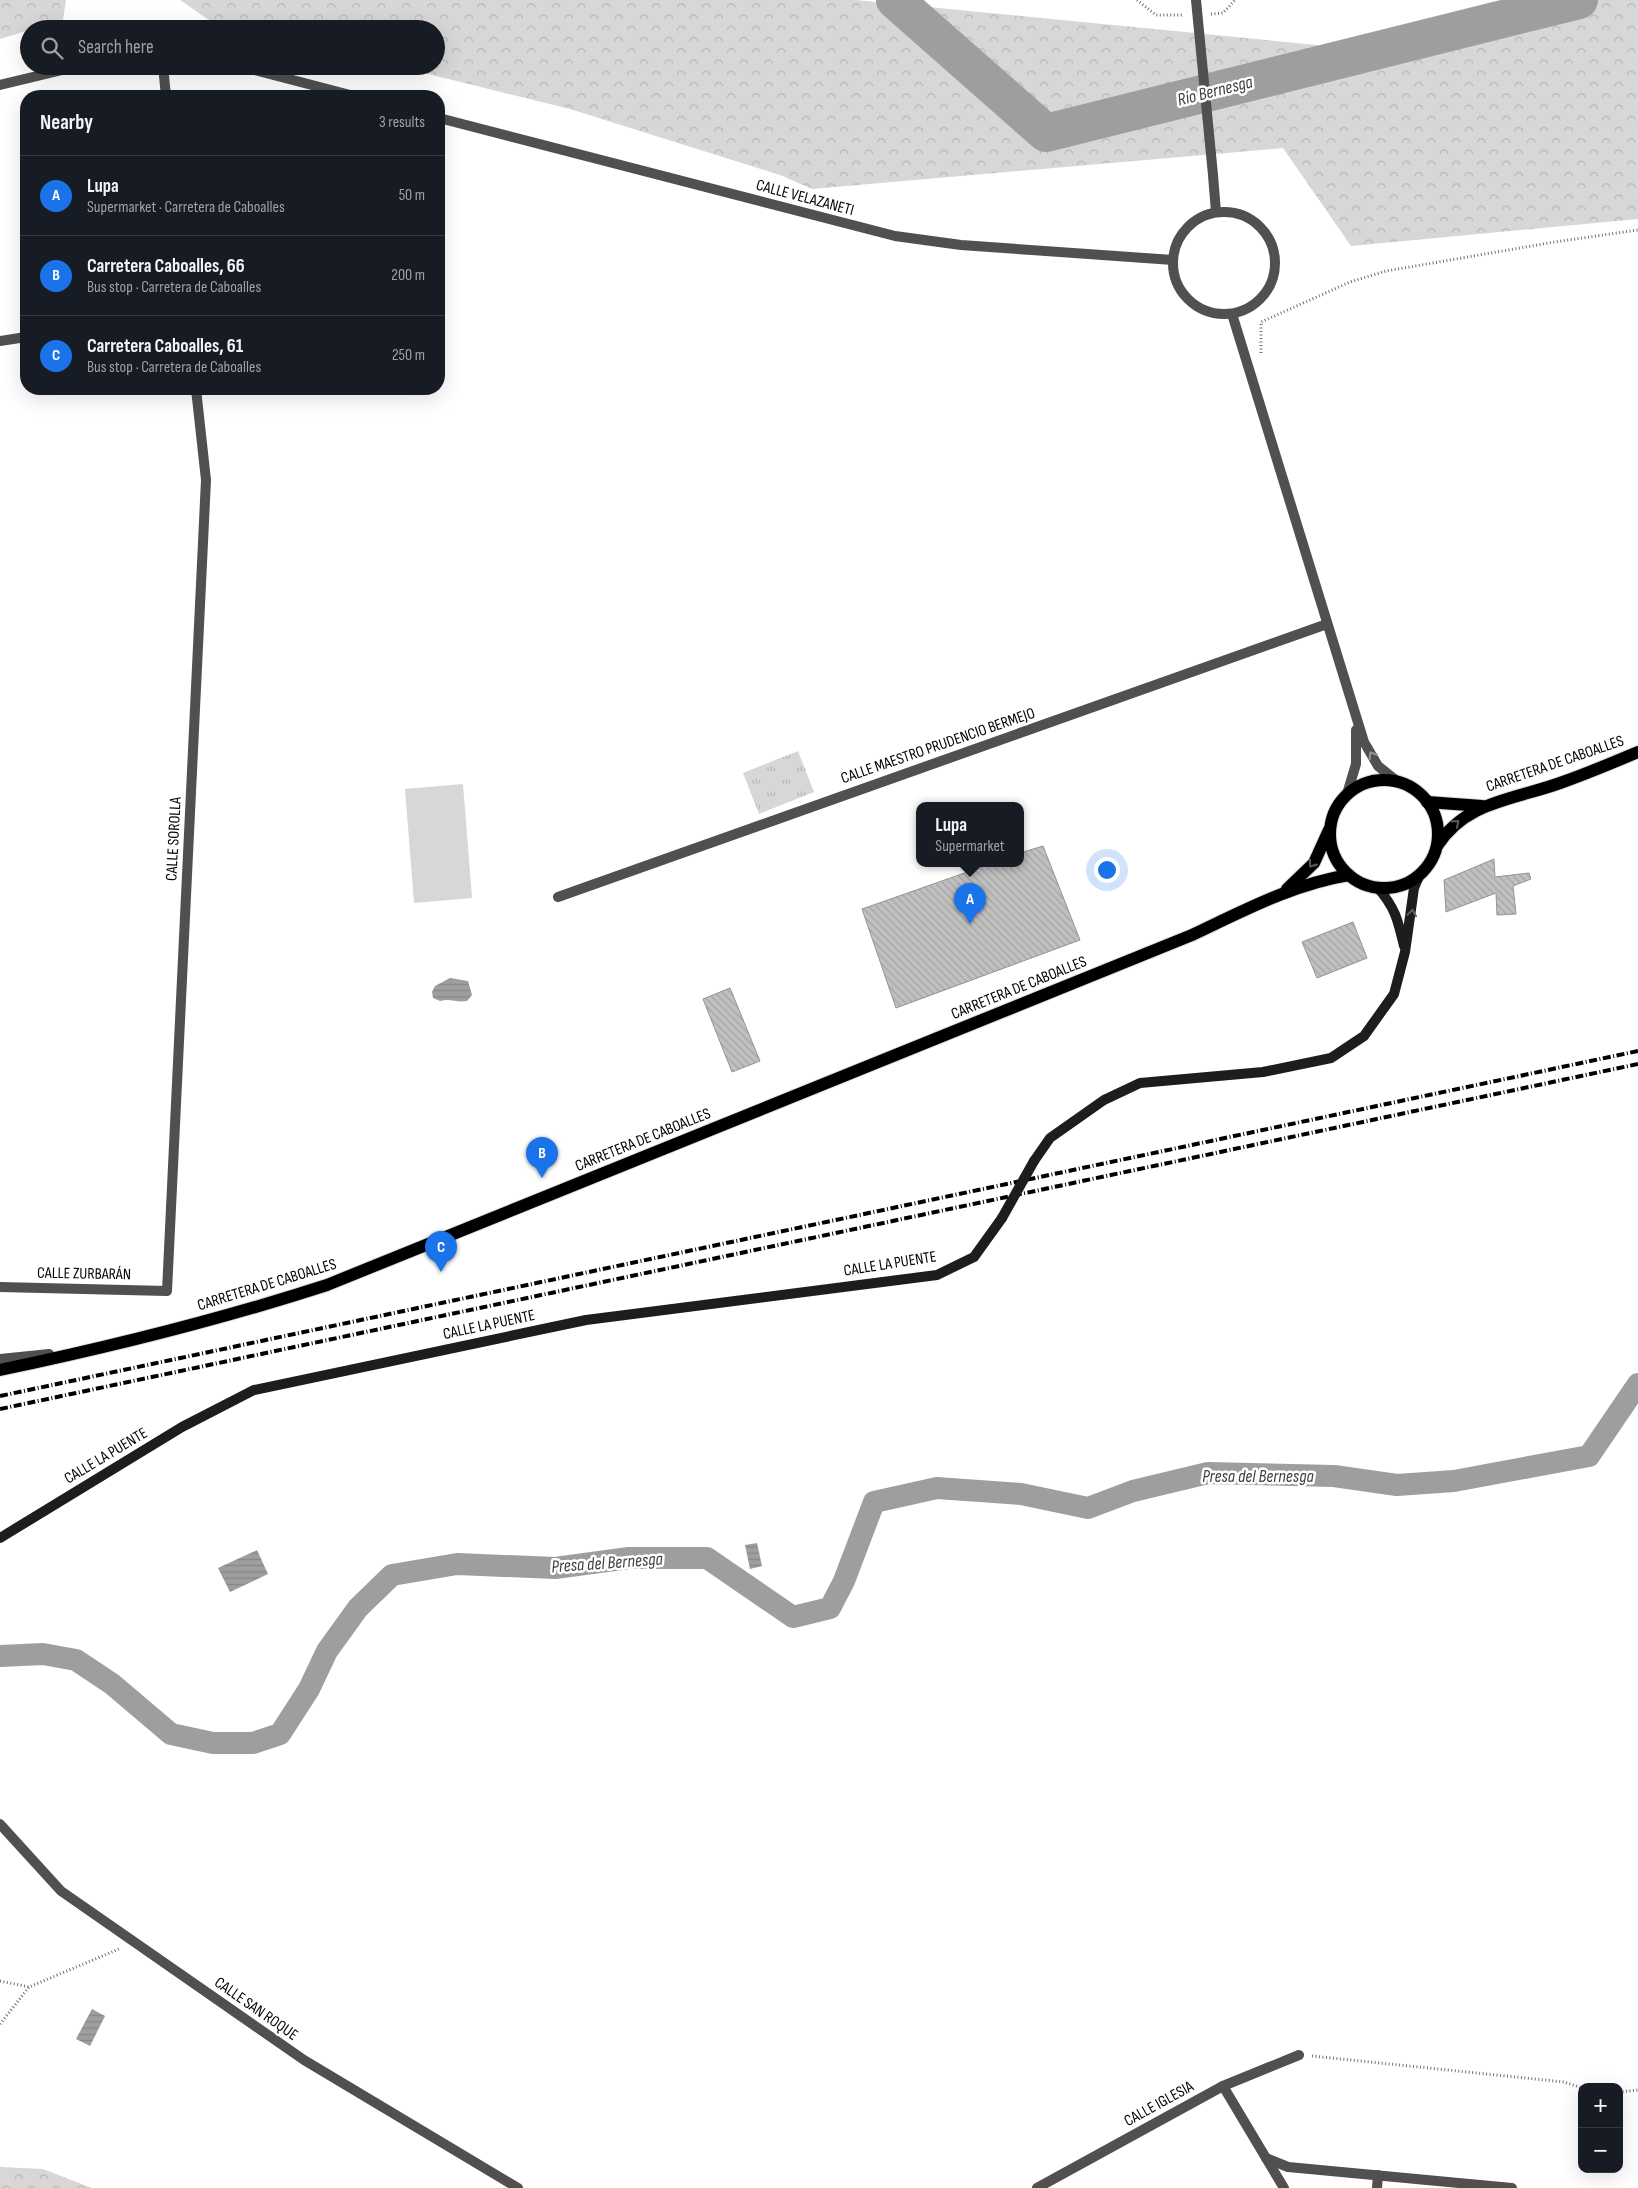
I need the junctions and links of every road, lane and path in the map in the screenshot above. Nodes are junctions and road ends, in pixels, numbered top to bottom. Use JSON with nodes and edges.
{"nodes":[{"id":1,"x":1196,"y":0,"type":"edge"},
{"id":2,"x":42,"y":75,"type":"edge"},
{"id":3,"x":164,"y":75,"type":"edge"},
{"id":4,"x":274,"y":75,"type":"edge"},
{"id":5,"x":0,"y":85,"type":"edge"},
{"id":6,"x":165,"y":90,"type":"edge"},
{"id":7,"x":331,"y":90,"type":"edge"},
{"id":8,"x":445,"y":120,"type":"edge"},
{"id":9,"x":1216,"y":212,"type":"junction"},
{"id":10,"x":1638,"y":230,"type":"edge"},
{"id":11,"x":1173,"y":260,"type":"junction"},
{"id":12,"x":1232,"y":314,"type":"junction"},
{"id":13,"x":20,"y":338,"type":"edge"},
{"id":14,"x":0,"y":341,"type":"edge"},
{"id":15,"x":1247,"y":360,"type":"junction"},
{"id":16,"x":197,"y":395,"type":"edge"},
{"id":17,"x":1327,"y":624,"type":"junction"},
{"id":18,"x":1357,"y":721,"type":"junction"},
{"id":19,"x":1638,"y":752,"type":"edge"},
{"id":20,"x":1398,"y":782,"type":"junction"},
{"id":21,"x":1347,"y":794,"type":"junction"},
{"id":22,"x":1427,"y":802,"type":"junction"},
{"id":23,"x":1483,"y":806,"type":"junction"},
{"id":24,"x":1330,"y":827,"type":"junction"},
{"id":25,"x":1436,"y":848,"type":"junction"},
{"id":26,"x":1349,"y":874,"type":"junction"},
{"id":27,"x":1420,"y":874,"type":"junction"},
{"id":28,"x":1377,"y":887,"type":"junction"},
{"id":29,"x":1282,"y":893,"type":"junction"},
{"id":30,"x":558,"y":897,"type":"dead end"},
{"id":31,"x":1405,"y":952,"type":"junction"},
{"id":32,"x":0,"y":1287,"type":"edge"},
{"id":33,"x":167,"y":1291,"type":"joint"},
{"id":34,"x":88,"y":1350,"type":"junction"},
{"id":35,"x":0,"y":1359,"type":"edge"},
{"id":36,"x":0,"y":1370,"type":"edge"},
{"id":37,"x":0,"y":1538,"type":"edge"},
{"id":38,"x":0,"y":1824,"type":"edge"},
{"id":39,"x":135,"y":1942,"type":"junction"},
{"id":40,"x":0,"y":1981,"type":"edge"},
{"id":41,"x":30,"y":1987,"type":"junction"},
{"id":42,"x":0,"y":2024,"type":"edge"},
{"id":43,"x":1299,"y":2055,"type":"joint"},
{"id":44,"x":1223,"y":2086,"type":"junction"},
{"id":45,"x":1578,"y":2087,"type":"edge"},
{"id":46,"x":1638,"y":2090,"type":"edge"},
{"id":47,"x":1623,"y":2092,"type":"edge"},
{"id":48,"x":1266,"y":2158,"type":"junction"},
{"id":49,"x":1378,"y":2175,"type":"junction"},
{"id":50,"x":518,"y":2188,"type":"edge"},
{"id":51,"x":1037,"y":2188,"type":"edge"},
{"id":52,"x":1284,"y":2188,"type":"edge"},
{"id":53,"x":1377,"y":2188,"type":"edge"},
{"id":54,"x":1512,"y":2188,"type":"edge"}],
"edges":[{"from":1,"to":9,"type":"street","bridge":true},
{"from":2,"to":5,"type":"street"},
{"from":3,"to":6,"type":"street"},
{"from":4,"to":7,"type":"street"},
{"from":8,"to":11,"type":"street","name":"CALLE VELAZANETI"},
{"from":9,"to":11,"type":"street"},
{"from":9,"to":12,"type":"street"},
{"from":10,"to":15,"type":"path"},
{"from":11,"to":12,"type":"street"},
{"from":12,"to":15,"type":"street"},
{"from":13,"to":14,"type":"street"},
{"from":15,"to":17,"type":"street"},
{"from":16,"to":33,"type":"street","name":"CALLE SOROLLA"},
{"from":17,"to":18,"type":"street"},
{"from":17,"to":30,"type":"street","name":"CALLE MAESTRO PRUDENCIO BERMEJO"},
{"from":20,"to":18,"type":"street","one_way":true},
{"from":18,"to":21,"type":"street"},
{"from":19,"to":23,"type":"main road","name":"CARRETERA DE CABOALLES"},
{"from":20,"to":21,"type":"main road"},
{"from":20,"to":22,"type":"main road"},
{"from":21,"to":24,"type":"main road"},
{"from":22,"to":23,"type":"main road","name":"CARRETERA DE CABOALLES"},
{"from":22,"to":25,"type":"main road"},
{"from":25,"to":23,"type":"main road","name":"CARRETERA DE CABOALLES","one_way":true},
{"from":24,"to":26,"type":"main road"},
{"from":24,"to":29,"type":"main road","name":"CARRETERA DE CABOALLES","one_way":true},
{"from":25,"to":27,"type":"main road"},
{"from":26,"to":28,"type":"main road"},
{"from":26,"to":29,"type":"main road","name":"CARRETERA DE CABOALLES"},
{"from":27,"to":28,"type":"main road"},
{"from":31,"to":27,"type":"street","name":"CALLE LA PUENTE","one_way":true},
{"from":28,"to":31,"type":"street"},
{"from":29,"to":34,"type":"main road","name":"CARRETERA DE CABOALLES"},
{"from":31,"to":37,"type":"street","name":"CALLE LA PUENTE","bridge":true},
{"from":32,"to":33,"type":"street","name":"CALLE ZURBARÁN"},
{"from":34,"to":35,"type":"street"},
{"from":34,"to":36,"type":"main road","name":"CARRETERA DE CABOALLES"},
{"from":38,"to":39,"type":"street","name":"CALLE SAN ROQUE"},
{"from":39,"to":41,"type":"path"},
{"from":39,"to":50,"type":"street","name":"CALLE SAN ROQUE"},
{"from":40,"to":41,"type":"path"},
{"from":41,"to":42,"type":"path"},
{"from":43,"to":44,"type":"street","name":"CALLE IGLESIA"},
{"from":43,"to":45,"type":"path"},
{"from":44,"to":48,"type":"street"},
{"from":44,"to":51,"type":"street","name":"CALLE IGLESIA"},
{"from":46,"to":47,"type":"path"},
{"from":48,"to":49,"type":"street"},
{"from":48,"to":52,"type":"street"},
{"from":49,"to":53,"type":"street"},
{"from":49,"to":54,"type":"street"}]}
